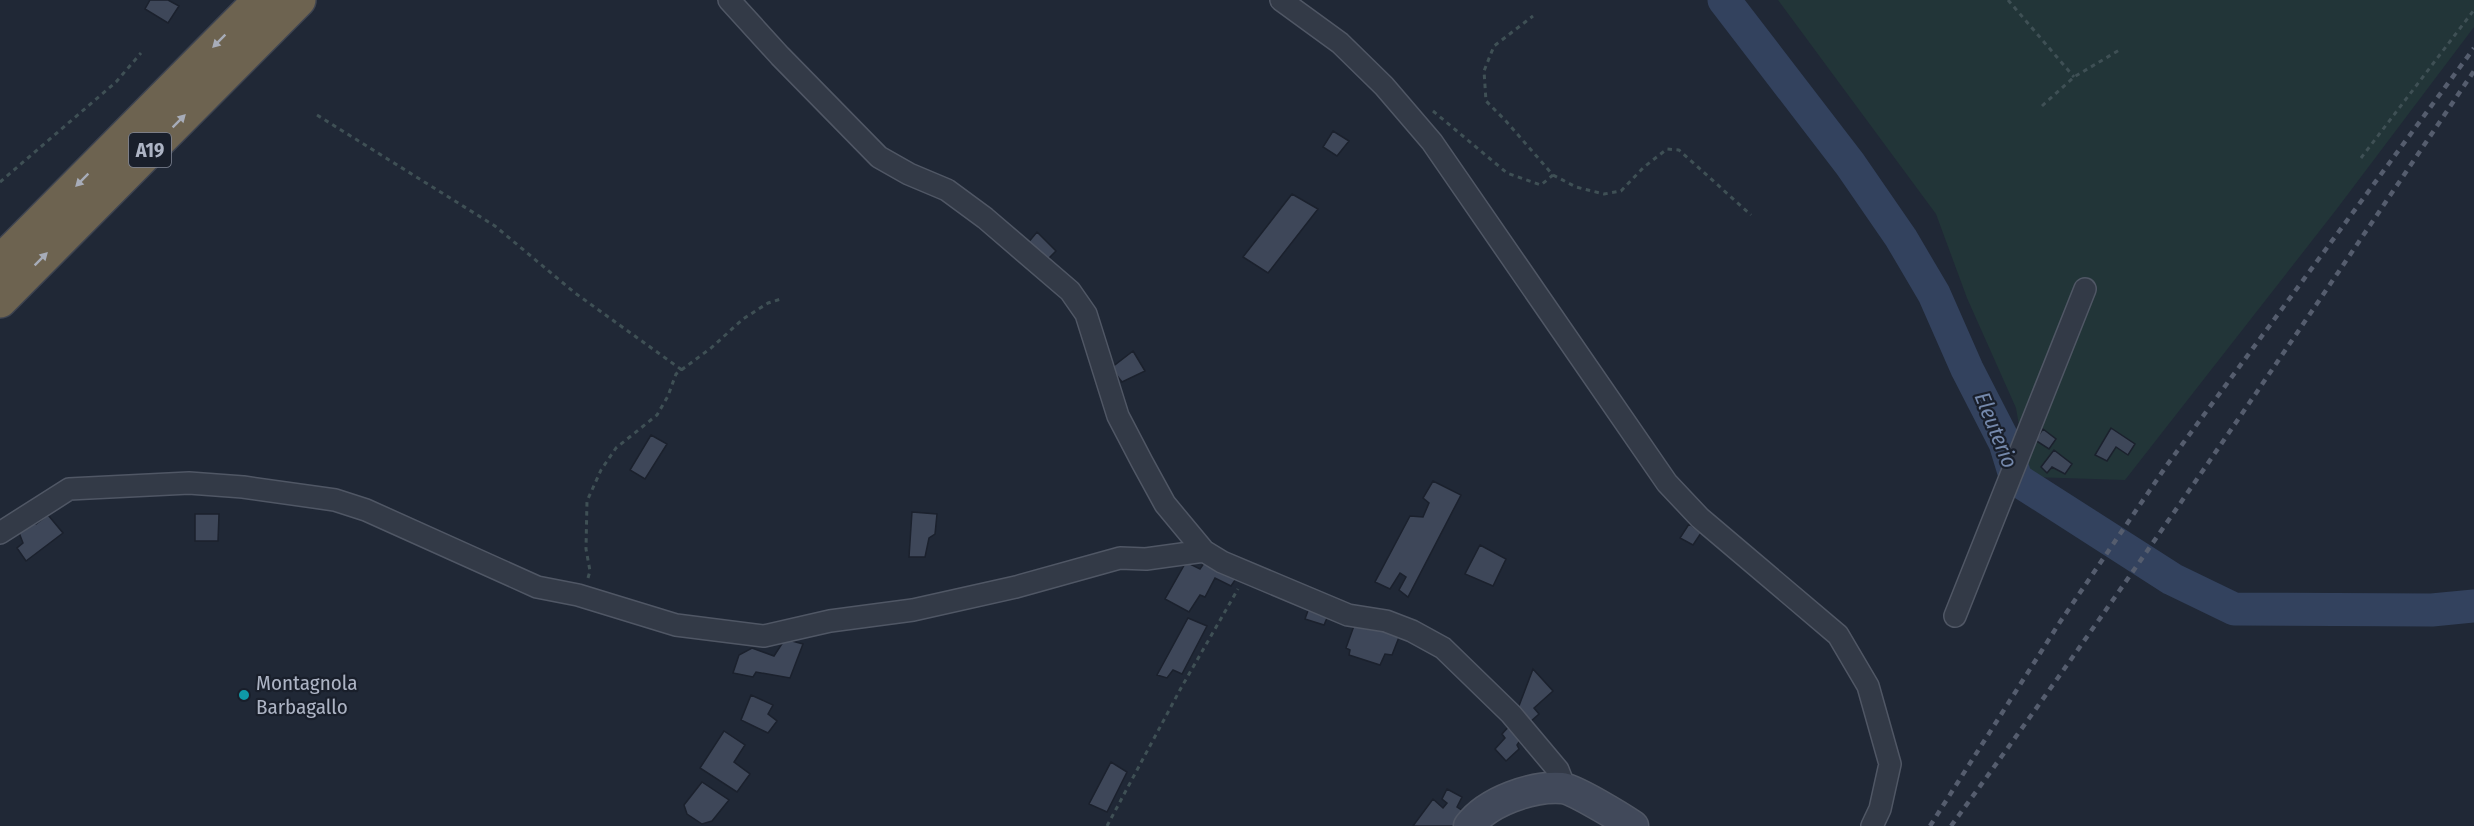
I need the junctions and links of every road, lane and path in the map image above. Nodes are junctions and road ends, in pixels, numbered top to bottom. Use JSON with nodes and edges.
{"nodes":[{"id":1,"x":260,"y":0,"type":"edge"},
{"id":2,"x":299,"y":0,"type":"edge"},
{"id":3,"x":729,"y":0,"type":"edge"},
{"id":4,"x":1281,"y":0,"type":"edge"},
{"id":5,"x":2008,"y":0,"type":"edge"},
{"id":6,"x":2474,"y":10,"type":"edge"},
{"id":7,"x":1533,"y":16,"type":"dead end"},
{"id":8,"x":2121,"y":49,"type":"dead end"},
{"id":9,"x":141,"y":53,"type":"dead end"},
{"id":10,"x":2074,"y":77,"type":"junction"},
{"id":11,"x":2042,"y":106,"type":"dead end"},
{"id":12,"x":1430,"y":108,"type":"dead end"},
{"id":13,"x":317,"y":115,"type":"dead end"},
{"id":14,"x":2361,"y":158,"type":"dead end"},
{"id":15,"x":1552,"y":175,"type":"junction"},
{"id":16,"x":0,"y":182,"type":"edge"},
{"id":17,"x":1751,"y":214,"type":"dead end"},
{"id":18,"x":0,"y":262,"type":"edge"},
{"id":19,"x":2085,"y":289,"type":"dead end"},
{"id":20,"x":781,"y":299,"type":"dead end"},
{"id":21,"x":0,"y":301,"type":"edge"},
{"id":22,"x":682,"y":370,"type":"junction"},
{"id":23,"x":0,"y":533,"type":"edge"},
{"id":24,"x":1204,"y":551,"type":"junction"},
{"id":25,"x":1248,"y":572,"type":"junction"},
{"id":26,"x":584,"y":597,"type":"junction"},
{"id":27,"x":1955,"y":616,"type":"dead end"},
{"id":28,"x":1564,"y":788,"type":"junction"},
{"id":29,"x":1107,"y":826,"type":"edge"},
{"id":30,"x":1469,"y":826,"type":"edge"},
{"id":31,"x":1633,"y":826,"type":"edge"},
{"id":32,"x":1872,"y":826,"type":"edge"}],
"edges":[{"from":1,"to":18,"type":"highway","number":"A19","one_way":true},
{"from":21,"to":2,"type":"highway","number":"A19","one_way":true},
{"from":3,"to":24,"type":"street"},
{"from":4,"to":32,"type":"street"},
{"from":5,"to":10,"type":"path"},
{"from":6,"to":14,"type":"path"},
{"from":7,"to":15,"type":"path"},
{"from":8,"to":10,"type":"path"},
{"from":9,"to":16,"type":"path"},
{"from":10,"to":11,"type":"path"},
{"from":12,"to":15,"type":"path"},
{"from":13,"to":22,"type":"path"},
{"from":15,"to":17,"type":"path"},
{"from":19,"to":27,"type":"street"},
{"from":20,"to":22,"type":"path"},
{"from":22,"to":26,"type":"path"},
{"from":23,"to":26,"type":"street"},
{"from":24,"to":25,"type":"street"},
{"from":24,"to":26,"type":"street"},
{"from":25,"to":28,"type":"street"},
{"from":25,"to":29,"type":"path"},
{"from":28,"to":30,"type":"street"},
{"from":28,"to":31,"type":"street"}]}
